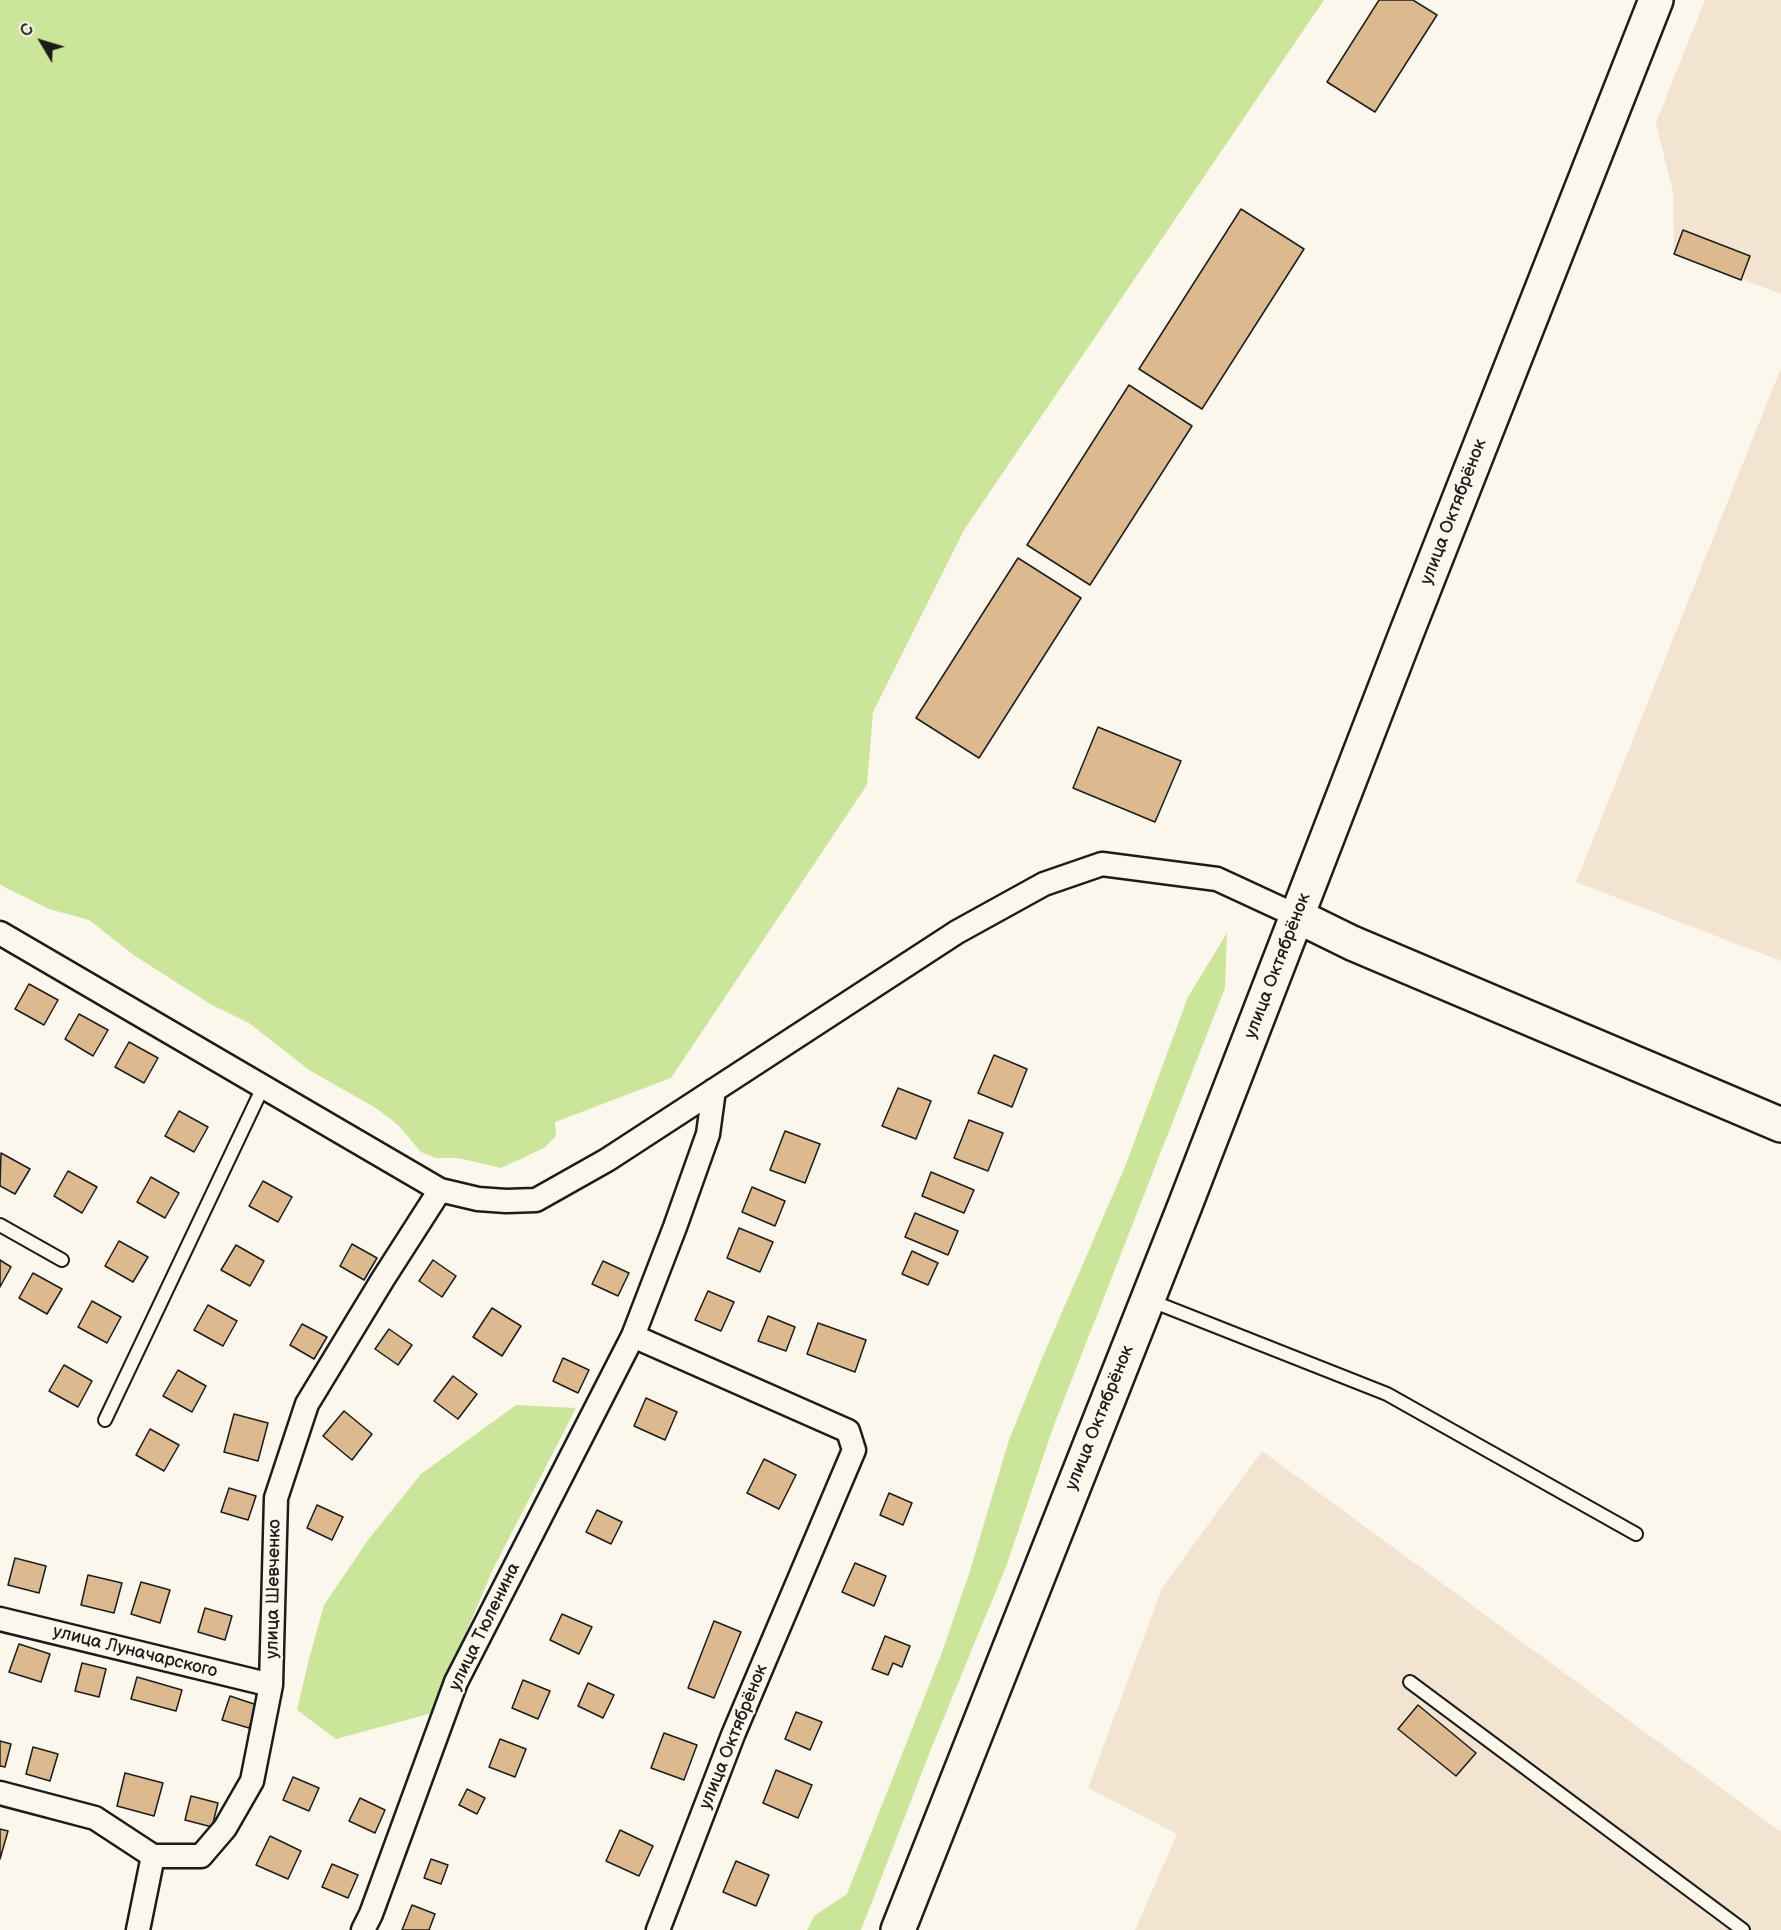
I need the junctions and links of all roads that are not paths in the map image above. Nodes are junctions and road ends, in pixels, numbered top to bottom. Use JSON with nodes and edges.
{"nodes":[{"id":1,"x":1656,"y":0,"type":"edge"},
{"id":2,"x":1298,"y":916,"type":"junction"},
{"id":3,"x":0,"y":933,"type":"edge"},
{"id":4,"x":263,"y":1088,"type":"junction"},
{"id":5,"x":714,"y":1090,"type":"junction"},
{"id":6,"x":1781,"y":1125,"type":"edge"},
{"id":7,"x":440,"y":1190,"type":"junction"},
{"id":8,"x":0,"y":1225,"type":"edge"},
{"id":9,"x":62,"y":1260,"type":"dead end"},
{"id":10,"x":1148,"y":1299,"type":"junction"},
{"id":11,"x":633,"y":1336,"type":"junction"},
{"id":12,"x":105,"y":1420,"type":"dead end"},
{"id":13,"x":1636,"y":1534,"type":"dead end"},
{"id":14,"x":0,"y":1619,"type":"edge"},
{"id":15,"x":1410,"y":1682,"type":"dead end"},
{"id":16,"x":271,"y":1685,"type":"junction"},
{"id":17,"x":0,"y":1792,"type":"edge"},
{"id":18,"x":153,"y":1857,"type":"junction"},
{"id":19,"x":138,"y":1930,"type":"edge"},
{"id":20,"x":363,"y":1930,"type":"edge"},
{"id":21,"x":658,"y":1930,"type":"edge"},
{"id":22,"x":898,"y":1930,"type":"edge"},
{"id":23,"x":1743,"y":1930,"type":"edge"}],
"edges":[{"from":1,"to":2,"type":"street","name":"улица Октябрёнок"},
{"from":2,"to":5,"type":"street"},
{"from":2,"to":6,"type":"street"},
{"from":2,"to":10,"type":"street","name":"улица Октябрёнок"},
{"from":3,"to":4,"type":"street"},
{"from":4,"to":7,"type":"street"},
{"from":4,"to":12,"type":"lane"},
{"from":5,"to":7,"type":"street"},
{"from":5,"to":11,"type":"street","name":"улица Тюленина"},
{"from":7,"to":16,"type":"street","name":"улица Шевченко"},
{"from":8,"to":9,"type":"lane"},
{"from":10,"to":13,"type":"lane"},
{"from":10,"to":22,"type":"street","name":"улица Октябрёнок"},
{"from":11,"to":20,"type":"street","name":"улица Тюленина"},
{"from":11,"to":21,"type":"street","name":"улица Октябрёнок"},
{"from":14,"to":16,"type":"street","name":"улица Луначарского"},
{"from":15,"to":23,"type":"lane"},
{"from":16,"to":18,"type":"street","name":"улица Шевченко"},
{"from":17,"to":18,"type":"street"},
{"from":18,"to":19,"type":"street"}]}
